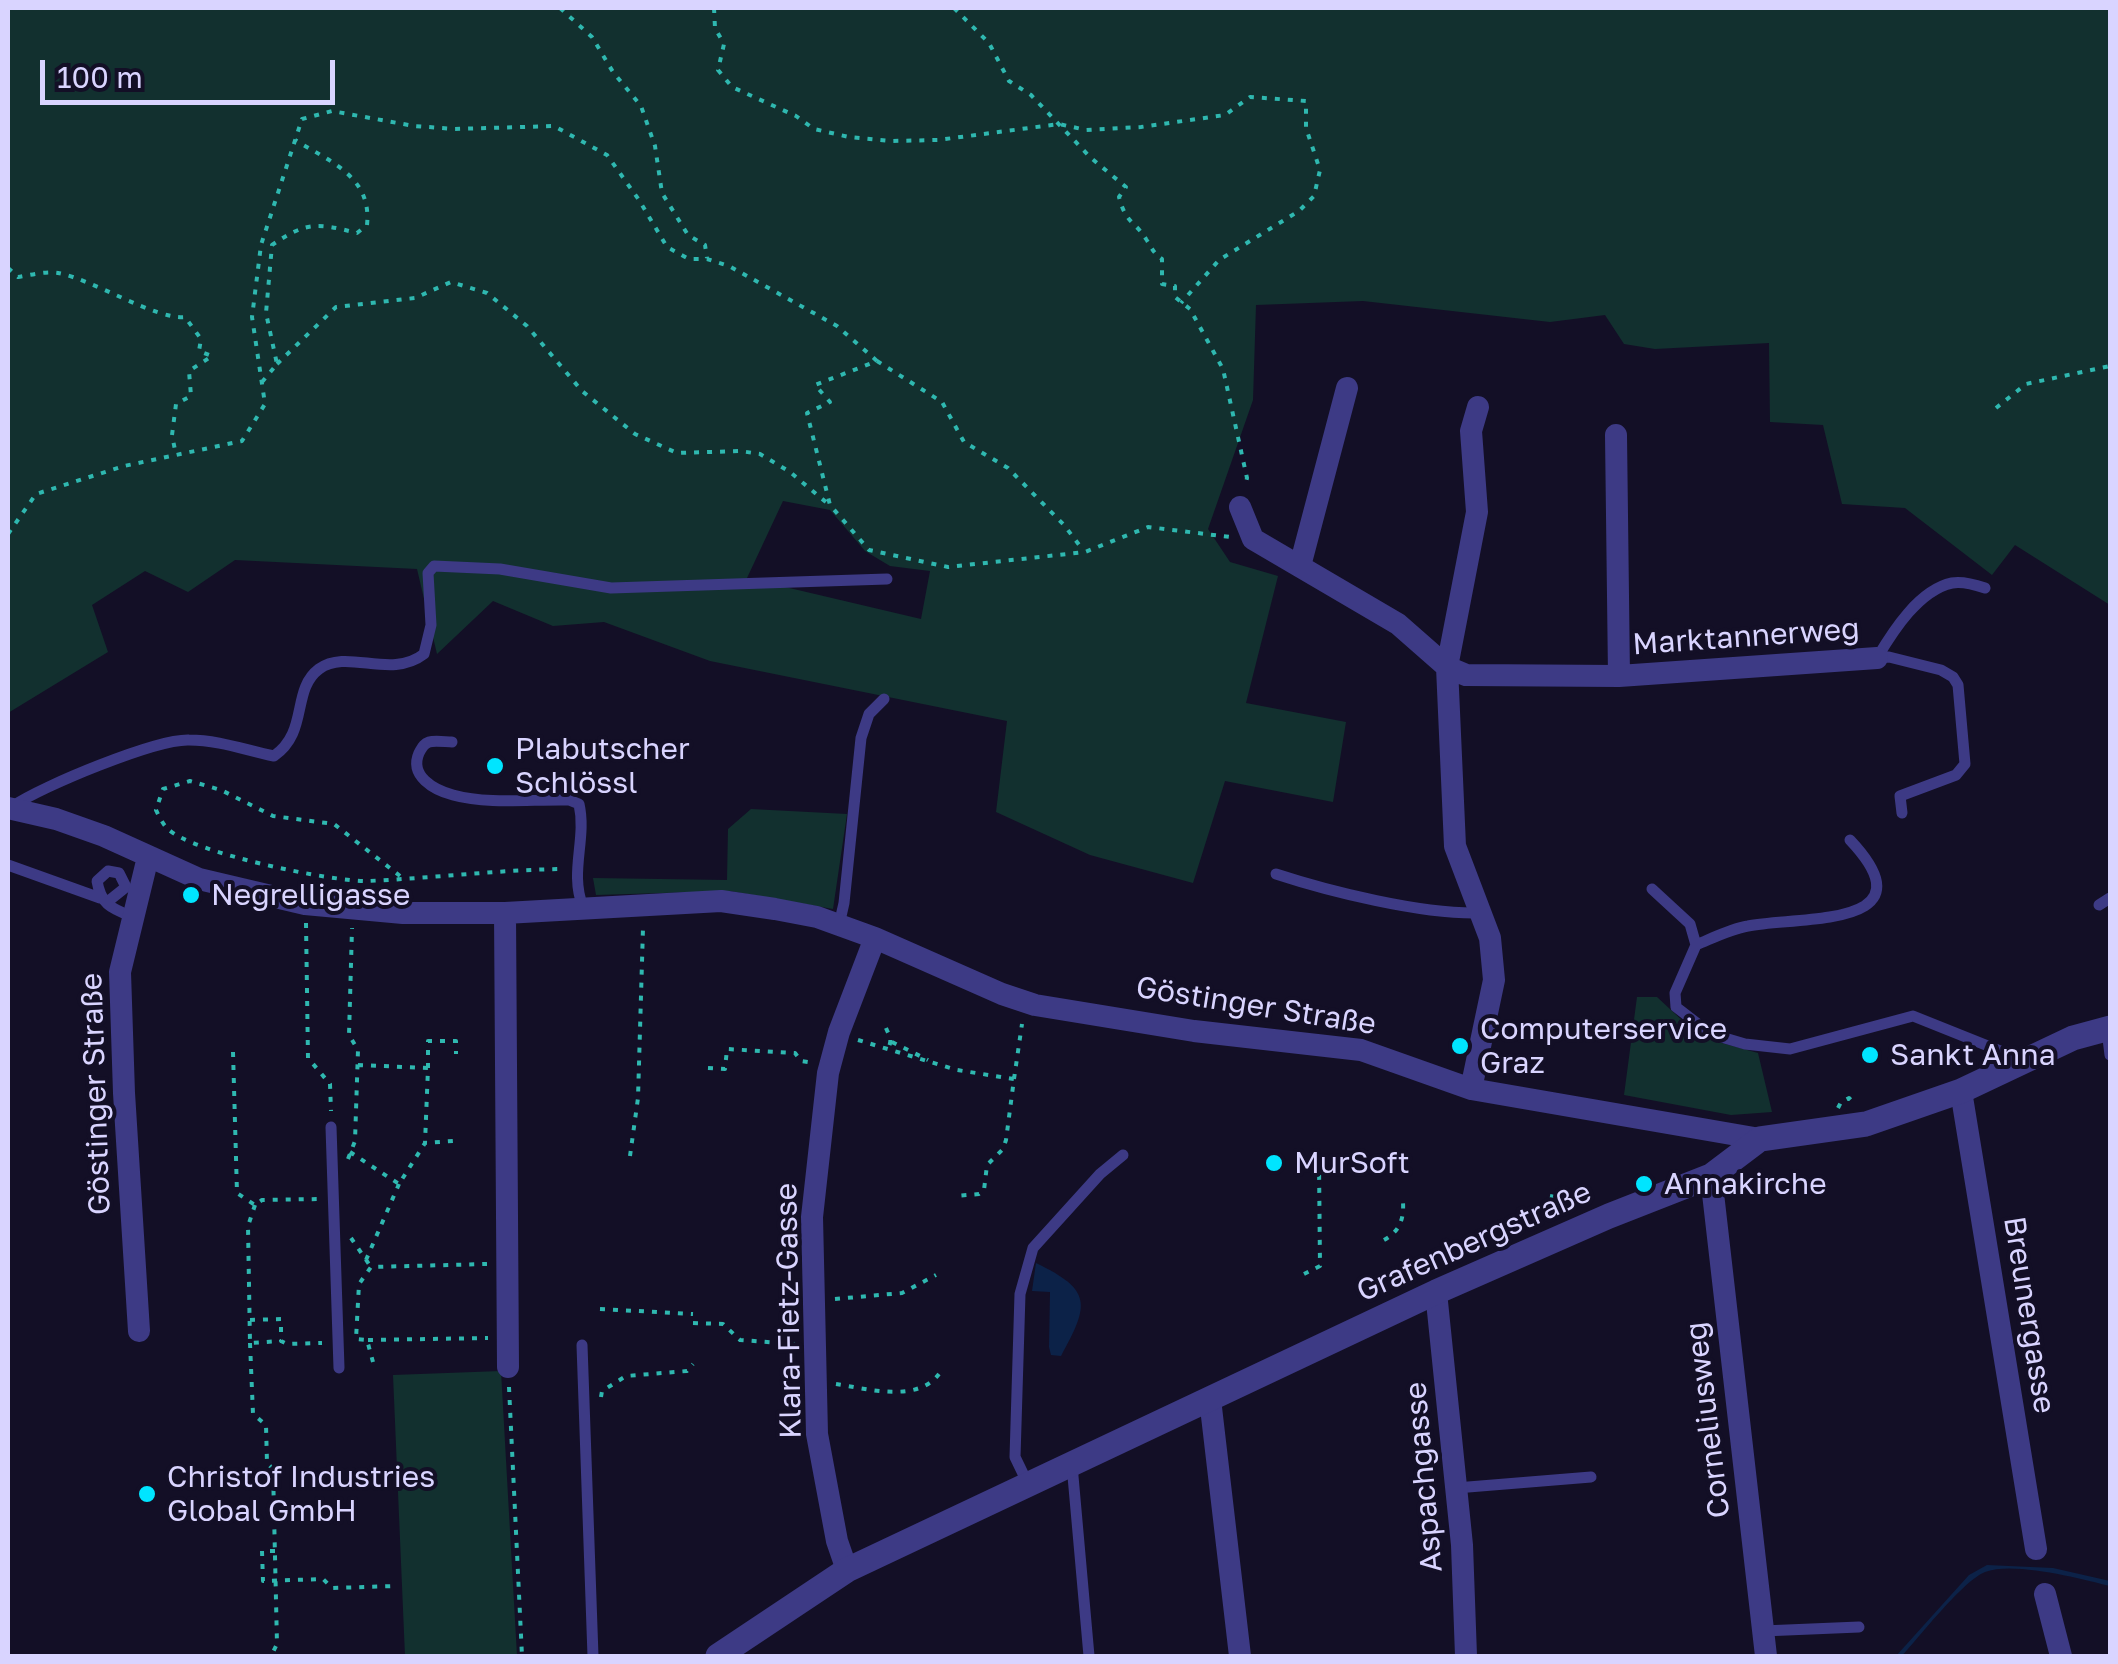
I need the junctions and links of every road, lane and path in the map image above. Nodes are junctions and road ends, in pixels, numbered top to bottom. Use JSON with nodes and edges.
{"nodes":[{"id":1,"x":560,"y":8,"type":"edge"},
{"id":2,"x":714,"y":8,"type":"edge"},
{"id":3,"x":954,"y":8,"type":"edge"},
{"id":4,"x":1059,"y":124,"type":"junction"},
{"id":5,"x":295,"y":140,"type":"junction"},
{"id":6,"x":707,"y":259,"type":"junction"},
{"id":7,"x":8,"y":268,"type":"edge"},
{"id":8,"x":1181,"y":303,"type":"junction"},
{"id":9,"x":877,"y":360,"type":"junction"},
{"id":10,"x":277,"y":364,"type":"junction"},
{"id":11,"x":2110,"y":366,"type":"edge"},
{"id":12,"x":262,"y":382,"type":"junction"},
{"id":13,"x":1347,"y":388,"type":"dead end"},
{"id":14,"x":1478,"y":407,"type":"dead end"},
{"id":15,"x":1996,"y":408,"type":"dead end"},
{"id":16,"x":1616,"y":435,"type":"dead end"},
{"id":17,"x":176,"y":455,"type":"junction"},
{"id":18,"x":830,"y":505,"type":"junction"},
{"id":19,"x":1240,"y":507,"type":"joint"},
{"id":20,"x":8,"y":534,"type":"edge"},
{"id":21,"x":1260,"y":543,"type":"junction"},
{"id":22,"x":1085,"y":552,"type":"junction"},
{"id":23,"x":1300,"y":566,"type":"junction"},
{"id":24,"x":887,"y":579,"type":"dead end"},
{"id":25,"x":1985,"y":588,"type":"dead end"},
{"id":26,"x":1877,"y":658,"type":"junction"},
{"id":27,"x":1447,"y":666,"type":"junction"},
{"id":28,"x":1619,"y":676,"type":"junction"},
{"id":29,"x":884,"y":699,"type":"dead end"},
{"id":30,"x":452,"y":742,"type":"dead end"},
{"id":31,"x":8,"y":808,"type":"edge"},
{"id":32,"x":1902,"y":813,"type":"dead end"},
{"id":33,"x":1850,"y":840,"type":"dead end"},
{"id":34,"x":148,"y":858,"type":"junction"},
{"id":35,"x":8,"y":865,"type":"edge"},
{"id":36,"x":576,"y":869,"type":"junction"},
{"id":37,"x":1276,"y":874,"type":"dead end"},
{"id":38,"x":400,"y":876,"type":"junction"},
{"id":39,"x":1652,"y":889,"type":"dead end"},
{"id":40,"x":305,"y":904,"type":"junction"},
{"id":41,"x":583,"y":907,"type":"junction"},
{"id":42,"x":352,"y":908,"type":"junction"},
{"id":43,"x":505,"y":913,"type":"junction"},
{"id":44,"x":1478,"y":913,"type":"junction"},
{"id":45,"x":133,"y":917,"type":"junction"},
{"id":46,"x":839,"y":925,"type":"junction"},
{"id":47,"x":644,"y":928,"type":"dead end"},
{"id":48,"x":875,"y":938,"type":"junction"},
{"id":49,"x":1696,"y":944,"type":"junction"},
{"id":50,"x":1025,"y":1002,"type":"junction"},
{"id":51,"x":886,"y":1028,"type":"dead end"},
{"id":52,"x":839,"y":1032,"type":"junction"},
{"id":53,"x":2109,"y":1038,"type":"edge"},
{"id":54,"x":892,"y":1042,"type":"junction"},
{"id":55,"x":888,"y":1051,"type":"junction"},
{"id":56,"x":232,"y":1052,"type":"dead end"},
{"id":57,"x":456,"y":1054,"type":"dead end"},
{"id":58,"x":2023,"y":1060,"type":"junction"},
{"id":59,"x":813,"y":1062,"type":"dead end"},
{"id":60,"x":962,"y":1062,"type":"dead end"},
{"id":61,"x":358,"y":1065,"type":"junction"},
{"id":62,"x":938,"y":1065,"type":"junction"},
{"id":63,"x":428,"y":1068,"type":"junction"},
{"id":64,"x":708,"y":1068,"type":"dead end"},
{"id":65,"x":957,"y":1070,"type":"junction"},
{"id":66,"x":1014,"y":1078,"type":"junction"},
{"id":67,"x":1472,"y":1089,"type":"junction"},
{"id":68,"x":1961,"y":1091,"type":"junction"},
{"id":69,"x":1843,"y":1092,"type":"dead end"},
{"id":70,"x":1845,"y":1100,"type":"junction"},
{"id":71,"x":1856,"y":1104,"type":"dead end"},
{"id":72,"x":1838,"y":1110,"type":"dead end"},
{"id":73,"x":331,"y":1126,"type":"joint"},
{"id":74,"x":1760,"y":1139,"type":"junction"},
{"id":75,"x":453,"y":1142,"type":"dead end"},
{"id":76,"x":425,"y":1143,"type":"junction"},
{"id":77,"x":1124,"y":1155,"type":"dead end"},
{"id":78,"x":630,"y":1156,"type":"dead end"},
{"id":79,"x":1320,"y":1162,"type":"dead end"},
{"id":80,"x":1711,"y":1176,"type":"junction"},
{"id":81,"x":399,"y":1184,"type":"junction"},
{"id":82,"x":956,"y":1196,"type":"dead end"},
{"id":83,"x":334,"y":1199,"type":"junction"},
{"id":84,"x":1403,"y":1202,"type":"dead end"},
{"id":85,"x":255,"y":1206,"type":"junction"},
{"id":86,"x":350,"y":1238,"type":"dead end"},
{"id":87,"x":1384,"y":1240,"type":"dead end"},
{"id":88,"x":366,"y":1260,"type":"junction"},
{"id":89,"x":507,"y":1264,"type":"junction"},
{"id":90,"x":371,"y":1267,"type":"junction"},
{"id":91,"x":1304,"y":1274,"type":"dead end"},
{"id":92,"x":936,"y":1275,"type":"dead end"},
{"id":93,"x":1436,"y":1292,"type":"junction"},
{"id":94,"x":814,"y":1300,"type":"junction"},
{"id":95,"x":600,"y":1310,"type":"dead end"},
{"id":96,"x":693,"y":1314,"type":"dead end"},
{"id":97,"x":250,"y":1320,"type":"junction"},
{"id":98,"x":693,"y":1323,"type":"dead end"},
{"id":99,"x":139,"y":1331,"type":"dead end"},
{"id":100,"x":493,"y":1338,"type":"dead end"},
{"id":101,"x":367,"y":1340,"type":"junction"},
{"id":102,"x":281,"y":1341,"type":"junction"},
{"id":103,"x":250,"y":1343,"type":"junction"},
{"id":104,"x":338,"y":1343,"type":"junction"},
{"id":105,"x":795,"y":1344,"type":"dead end"},
{"id":106,"x":582,"y":1346,"type":"dead end"},
{"id":107,"x":374,"y":1362,"type":"dead end"},
{"id":108,"x":693,"y":1364,"type":"dead end"},
{"id":109,"x":508,"y":1367,"type":"joint"},
{"id":110,"x":339,"y":1368,"type":"dead end"},
{"id":111,"x":939,"y":1374,"type":"dead end"},
{"id":112,"x":816,"y":1383,"type":"junction"},
{"id":113,"x":1210,"y":1399,"type":"junction"},
{"id":114,"x":600,"y":1403,"type":"dead end"},
{"id":115,"x":1072,"y":1465,"type":"junction"},
{"id":116,"x":1590,"y":1477,"type":"dead end"},
{"id":117,"x":1029,"y":1486,"type":"junction"},
{"id":118,"x":1456,"y":1488,"type":"junction"},
{"id":119,"x":2036,"y":1549,"type":"dead end"},
{"id":120,"x":274,"y":1551,"type":"junction"},
{"id":121,"x":846,"y":1570,"type":"junction"},
{"id":122,"x":275,"y":1581,"type":"junction"},
{"id":123,"x":395,"y":1586,"type":"dead end"},
{"id":124,"x":2045,"y":1594,"type":"dead end"},
{"id":125,"x":1860,"y":1628,"type":"dead end"},
{"id":126,"x":1763,"y":1631,"type":"junction"},
{"id":127,"x":271,"y":1656,"type":"edge"},
{"id":128,"x":522,"y":1656,"type":"edge"},
{"id":129,"x":593,"y":1656,"type":"edge"},
{"id":130,"x":718,"y":1656,"type":"edge"},
{"id":131,"x":1088,"y":1656,"type":"edge"},
{"id":132,"x":1240,"y":1656,"type":"edge"},
{"id":133,"x":1466,"y":1656,"type":"edge"},
{"id":134,"x":1766,"y":1656,"type":"edge"},
{"id":135,"x":2061,"y":1656,"type":"edge"}],
"edges":[{"from":1,"to":6,"type":"path"},
{"from":2,"to":4,"type":"path"},
{"from":3,"to":4,"type":"path"},
{"from":4,"to":8,"type":"path"},
{"from":4,"to":8,"type":"path"},
{"from":5,"to":6,"type":"path"},
{"from":5,"to":10,"type":"path"},
{"from":5,"to":12,"type":"path"},
{"from":6,"to":9,"type":"path"},
{"from":7,"to":17,"type":"path"},
{"from":8,"to":19,"type":"path"},
{"from":9,"to":18,"type":"path"},
{"from":9,"to":22,"type":"path"},
{"from":10,"to":12,"type":"path"},
{"from":10,"to":18,"type":"path"},
{"from":11,"to":15,"type":"path"},
{"from":12,"to":17,"type":"path"},
{"from":13,"to":23,"type":"street"},
{"from":14,"to":27,"type":"street"},
{"from":16,"to":28,"type":"street","name":"Marktannerweg"},
{"from":17,"to":20,"type":"path"},
{"from":18,"to":22,"type":"path"},
{"from":19,"to":21,"type":"street"},
{"from":21,"to":22,"type":"path"},
{"from":21,"to":23,"type":"street","name":"Marktannerweg"},
{"from":23,"to":27,"type":"street","name":"Marktannerweg"},
{"from":24,"to":31,"type":"lane","name":"Göstinger Straße"},
{"from":25,"to":26,"type":"lane"},
{"from":26,"to":28,"type":"street","name":"Marktannerweg"},
{"from":26,"to":32,"type":"lane"},
{"from":27,"to":28,"type":"street","name":"Marktannerweg"},
{"from":27,"to":44,"type":"street"},
{"from":29,"to":46,"type":"lane"},
{"from":30,"to":36,"type":"lane"},
{"from":31,"to":34,"type":"street","name":"Göstinger Straße"},
{"from":33,"to":49,"type":"lane"},
{"from":34,"to":40,"type":"street","name":"Göstinger Straße"},
{"from":34,"to":45,"type":"street","name":"Göstinger Straße"},
{"from":35,"to":45,"type":"lane"},
{"from":36,"to":38,"type":"path"},
{"from":36,"to":41,"type":"lane"},
{"from":37,"to":44,"type":"lane"},
{"from":38,"to":38,"type":"path"},
{"from":39,"to":49,"type":"lane"},
{"from":40,"to":42,"type":"street","name":"Göstinger Straße"},
{"from":40,"to":73,"type":"path"},
{"from":41,"to":43,"type":"street","name":"Göstinger Straße"},
{"from":41,"to":46,"type":"street","name":"Göstinger Straße"},
{"from":42,"to":43,"type":"street","name":"Göstinger Straße"},
{"from":42,"to":61,"type":"path"},
{"from":43,"to":89,"type":"street"},
{"from":44,"to":67,"type":"street"},
{"from":45,"to":99,"type":"street","name":"Göstinger Straße"},
{"from":46,"to":48,"type":"street","name":"Göstinger Straße"},
{"from":47,"to":78,"type":"path"},
{"from":48,"to":50,"type":"street","name":"Göstinger Straße"},
{"from":48,"to":52,"type":"street","name":"Klara-Fietz-Gasse"},
{"from":49,"to":58,"type":"lane"},
{"from":50,"to":66,"type":"path"},
{"from":50,"to":67,"type":"street","name":"Göstinger Straße"},
{"from":51,"to":54,"type":"path"},
{"from":52,"to":55,"type":"path"},
{"from":52,"to":94,"type":"street","name":"Klara-Fietz-Gasse"},
{"from":53,"to":58,"type":"street","name":"Göstinger Straße"},
{"from":54,"to":55,"type":"path"},
{"from":54,"to":62,"type":"path"},
{"from":55,"to":62,"type":"path"},
{"from":56,"to":85,"type":"path"},
{"from":57,"to":63,"type":"path"},
{"from":58,"to":68,"type":"street","name":"Göstinger Straße"},
{"from":59,"to":64,"type":"path"},
{"from":60,"to":65,"type":"path"},
{"from":61,"to":63,"type":"path"},
{"from":61,"to":81,"type":"path"},
{"from":62,"to":65,"type":"path"},
{"from":63,"to":76,"type":"path"},
{"from":65,"to":66,"type":"path"},
{"from":66,"to":82,"type":"path"},
{"from":67,"to":74,"type":"street","name":"Göstinger Straße"},
{"from":68,"to":74,"type":"street","name":"Göstinger Straße"},
{"from":68,"to":119,"type":"street","name":"Breunergasse"},
{"from":69,"to":70,"type":"path"},
{"from":70,"to":71,"type":"path"},
{"from":70,"to":72,"type":"path"},
{"from":73,"to":83,"type":"lane"},
{"from":74,"to":80,"type":"street","name":"Grafenbergstraße"},
{"from":75,"to":76,"type":"path"},
{"from":76,"to":81,"type":"path"},
{"from":77,"to":117,"type":"lane"},
{"from":79,"to":91,"type":"path"},
{"from":80,"to":93,"type":"street","name":"Grafenbergstraße"},
{"from":80,"to":126,"type":"street","name":"Corneliusweg"},
{"from":81,"to":88,"type":"path"},
{"from":83,"to":85,"type":"path"},
{"from":83,"to":104,"type":"lane"},
{"from":84,"to":87,"type":"path"},
{"from":85,"to":97,"type":"path"},
{"from":86,"to":88,"type":"path"},
{"from":88,"to":90,"type":"path"},
{"from":89,"to":90,"type":"path"},
{"from":89,"to":109,"type":"street"},
{"from":90,"to":101,"type":"path"},
{"from":92,"to":94,"type":"path"},
{"from":93,"to":113,"type":"street","name":"Grafenbergstraße"},
{"from":93,"to":118,"type":"street","name":"Aspachgasse"},
{"from":94,"to":112,"type":"street","name":"Klara-Fietz-Gasse"},
{"from":95,"to":96,"type":"path"},
{"from":97,"to":102,"type":"path"},
{"from":97,"to":103,"type":"path"},
{"from":98,"to":105,"type":"path"},
{"from":100,"to":101,"type":"path"},
{"from":101,"to":107,"type":"path"},
{"from":102,"to":103,"type":"path"},
{"from":102,"to":104,"type":"path"},
{"from":103,"to":120,"type":"path"},
{"from":104,"to":110,"type":"lane"},
{"from":106,"to":129,"type":"lane"},
{"from":108,"to":114,"type":"path"},
{"from":109,"to":128,"type":"path"},
{"from":111,"to":112,"type":"path"},
{"from":112,"to":121,"type":"street","name":"Klara-Fietz-Gasse"},
{"from":113,"to":115,"type":"street","name":"Grafenbergstraße"},
{"from":113,"to":132,"type":"street"},
{"from":115,"to":117,"type":"street","name":"Grafenbergstraße"},
{"from":115,"to":131,"type":"lane"},
{"from":116,"to":118,"type":"lane"},
{"from":117,"to":121,"type":"street","name":"Grafenbergstraße"},
{"from":118,"to":133,"type":"street","name":"Aspachgasse"},
{"from":120,"to":122,"type":"path"},
{"from":120,"to":122,"type":"path"},
{"from":121,"to":130,"type":"street","name":"Grafenbergstraße"},
{"from":122,"to":123,"type":"path"},
{"from":122,"to":127,"type":"path"},
{"from":124,"to":135,"type":"street"},
{"from":125,"to":126,"type":"lane"},
{"from":126,"to":134,"type":"street","name":"Corneliusweg"}]}
